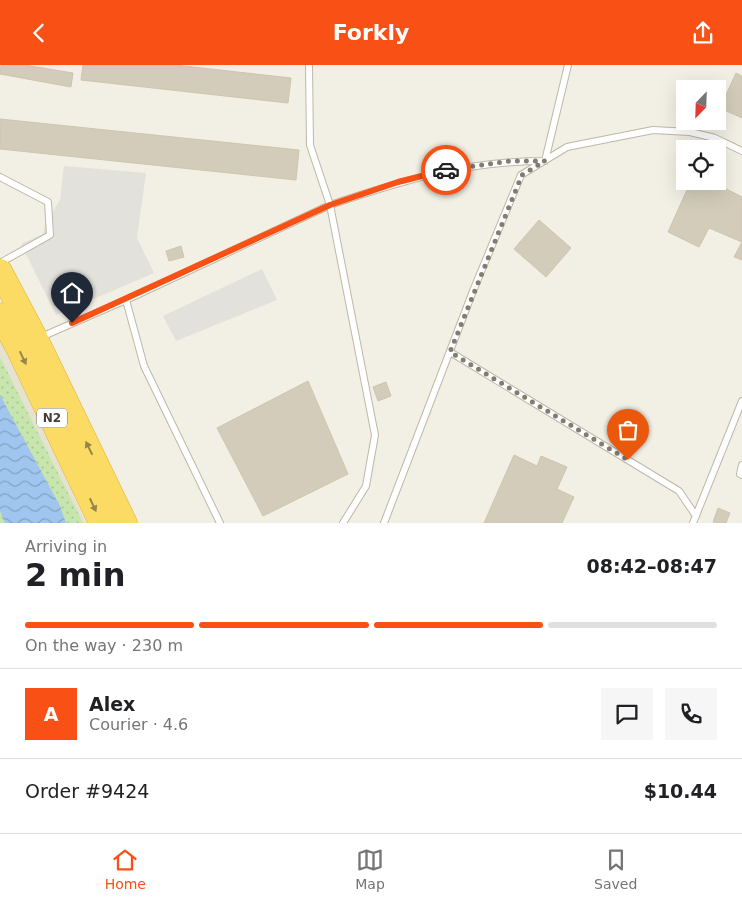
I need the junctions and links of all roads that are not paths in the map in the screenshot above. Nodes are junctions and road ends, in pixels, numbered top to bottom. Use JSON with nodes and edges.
{"nodes":[{"id":1,"x":309,"y":65,"type":"edge"},
{"id":2,"x":568,"y":65,"type":"edge"},
{"id":3,"x":742,"y":151,"type":"edge"},
{"id":4,"x":545,"y":161,"type":"junction"},
{"id":5,"x":0,"y":177,"type":"edge"},
{"id":6,"x":330,"y":205,"type":"junction"},
{"id":7,"x":0,"y":263,"type":"edge"},
{"id":8,"x":0,"y":271,"type":"edge"},
{"id":9,"x":126,"y":300,"type":"junction"},
{"id":10,"x":0,"y":315,"type":"edge"},
{"id":11,"x":36,"y":339,"type":"junction"},
{"id":12,"x":450,"y":352,"type":"junction"},
{"id":13,"x":742,"y":401,"type":"edge"},
{"id":14,"x":742,"y":465,"type":"edge"},
{"id":15,"x":742,"y":475,"type":"edge"},
{"id":16,"x":695,"y":520,"type":"edge"},
{"id":17,"x":102,"y":523,"type":"edge"},
{"id":18,"x":125,"y":523,"type":"edge"},
{"id":19,"x":220,"y":523,"type":"edge"},
{"id":20,"x":343,"y":523,"type":"edge"},
{"id":21,"x":384,"y":523,"type":"edge"}],
"edges":[{"from":1,"to":6,"type":"lane"},
{"from":2,"to":4,"type":"lane"},
{"from":3,"to":4,"type":"lane"},
{"from":4,"to":6,"type":"lane"},
{"from":4,"to":12,"type":"lane"},
{"from":5,"to":7,"type":"lane"},
{"from":6,"to":9,"type":"lane"},
{"from":6,"to":20,"type":"lane"},
{"from":8,"to":11,"type":"highway","number":"N2"},
{"from":9,"to":11,"type":"lane"},
{"from":9,"to":19,"type":"lane"},
{"from":10,"to":17,"type":"highway","number":"N2","one_way":true},
{"from":18,"to":11,"type":"highway","number":"N2","one_way":true},
{"from":12,"to":16,"type":"lane"},
{"from":12,"to":21,"type":"lane"},
{"from":13,"to":16,"type":"lane"},
{"from":14,"to":15,"type":"lane"}]}
